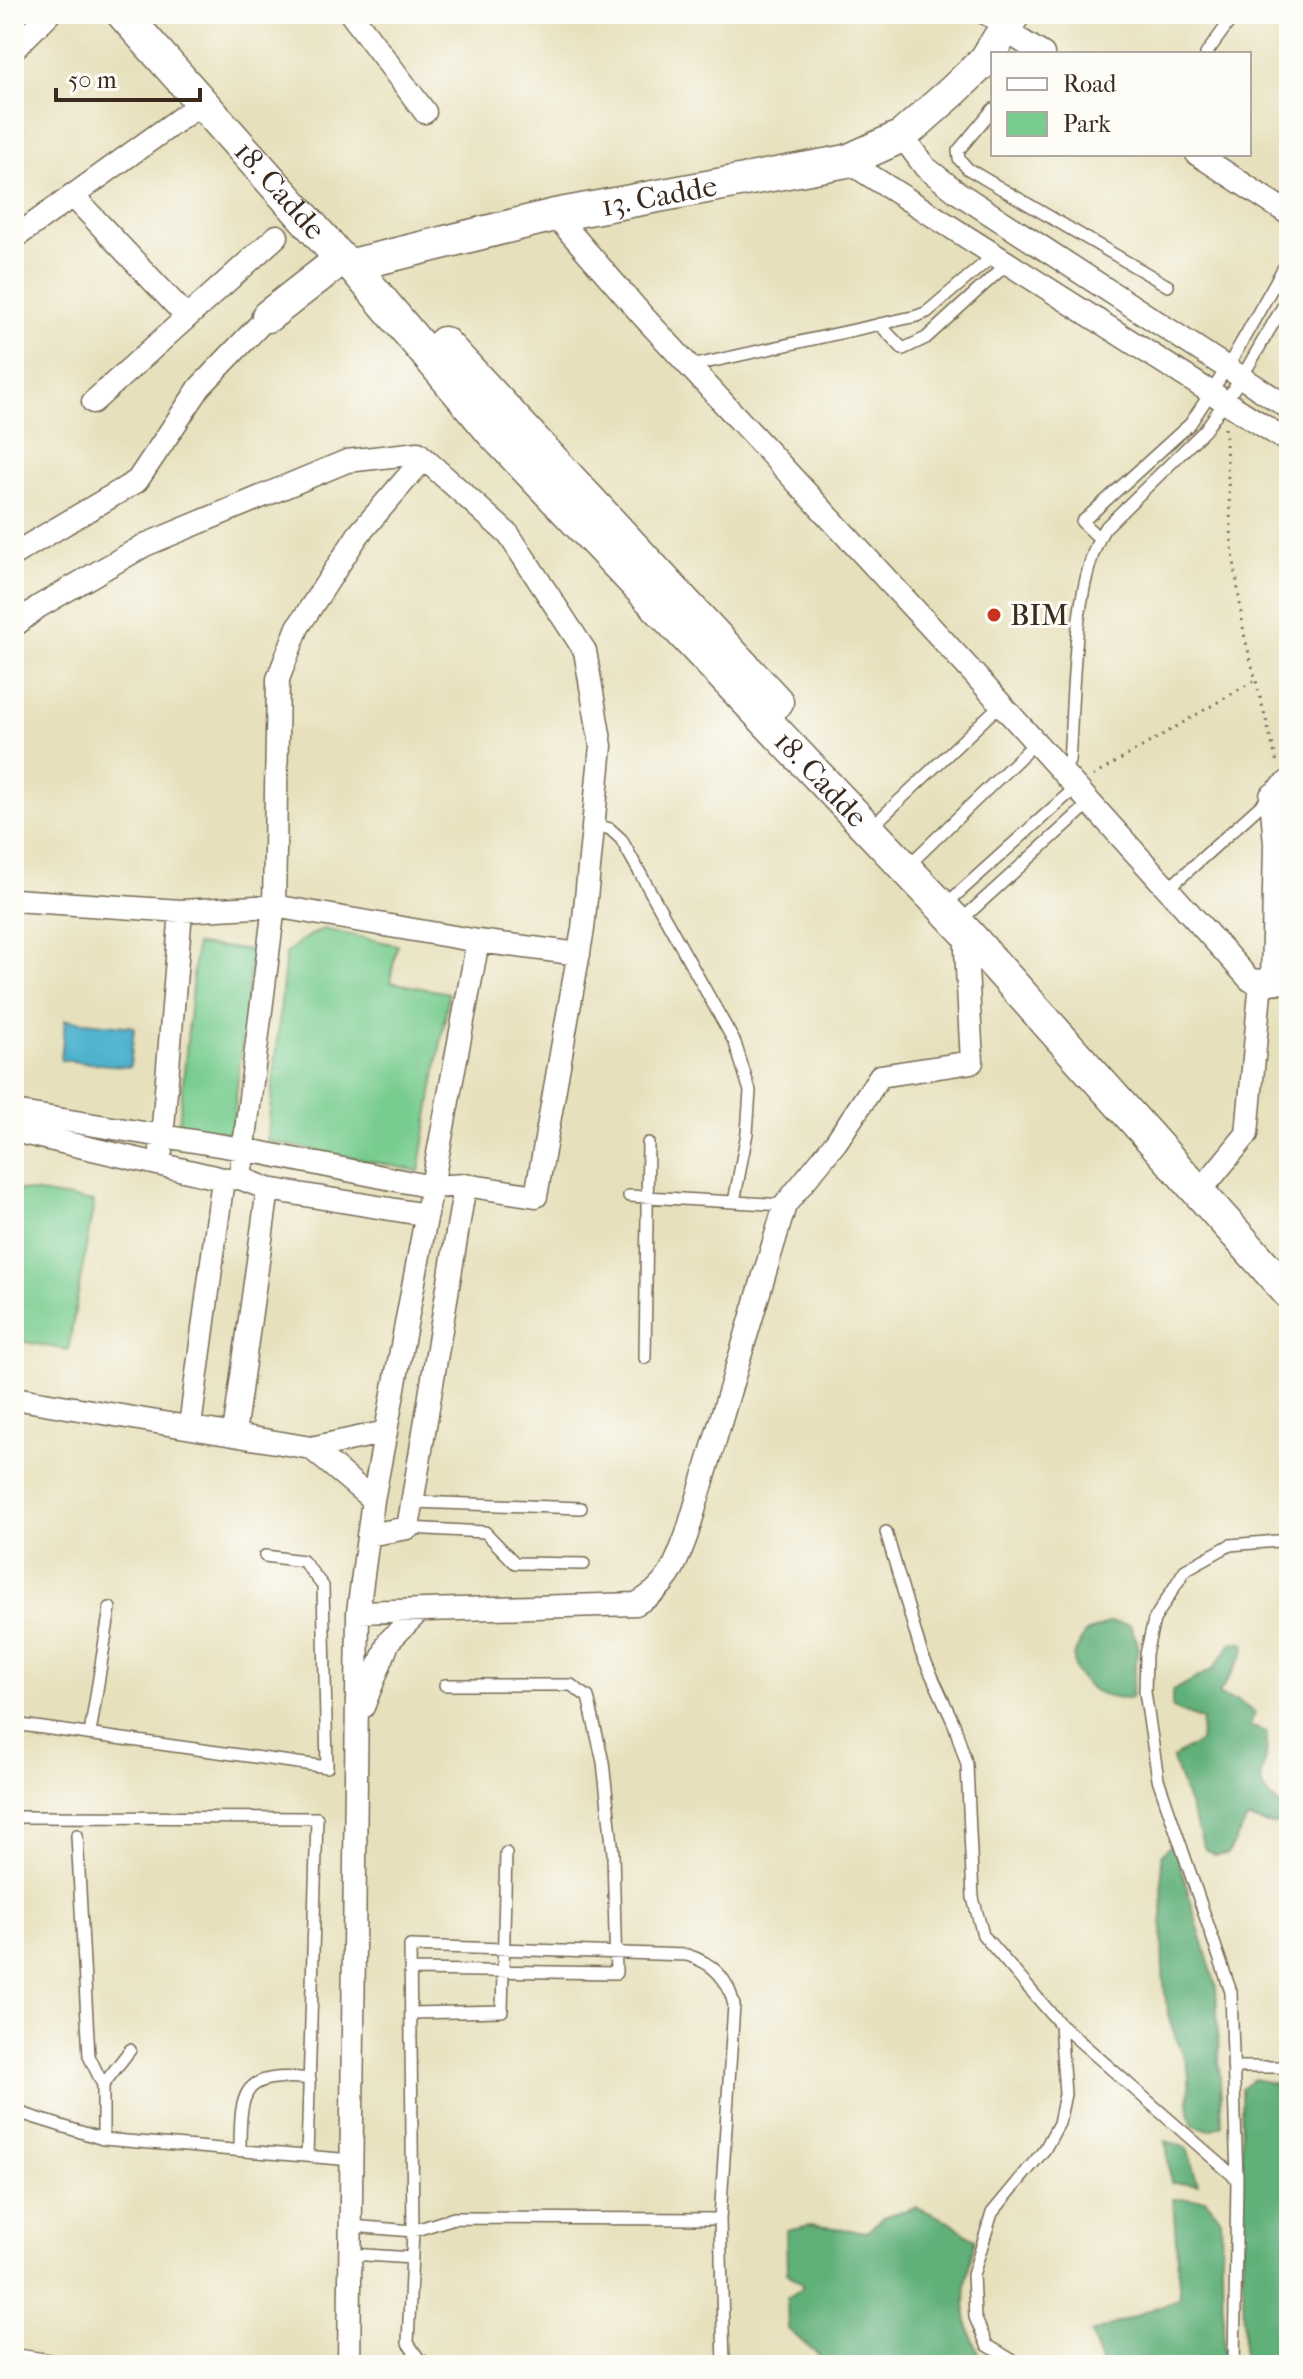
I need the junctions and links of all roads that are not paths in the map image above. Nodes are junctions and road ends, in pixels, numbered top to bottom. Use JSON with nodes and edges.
{"nodes":[{"id":1,"x":49,"y":14,"type":"edge"},
{"id":2,"x":123,"y":14,"type":"edge"},
{"id":3,"x":351,"y":14,"type":"edge"},
{"id":4,"x":975,"y":14,"type":"edge"},
{"id":5,"x":1235,"y":14,"type":"edge"},
{"id":6,"x":1009,"y":22,"type":"edge"},
{"id":7,"x":14,"y":49,"type":"edge"},
{"id":8,"x":1039,"y":52,"type":"edge"},
{"id":9,"x":1207,"y":52,"type":"edge"},
{"id":10,"x":203,"y":102,"type":"junction"},
{"id":11,"x":991,"y":111,"type":"edge"},
{"id":12,"x":425,"y":112,"type":"dead end"},
{"id":13,"x":902,"y":136,"type":"junction"},
{"id":14,"x":1200,"y":156,"type":"edge"},
{"id":15,"x":847,"y":161,"type":"junction"},
{"id":16,"x":72,"y":195,"type":"junction"},
{"id":17,"x":1289,"y":214,"type":"edge"},
{"id":18,"x":555,"y":215,"type":"junction"},
{"id":19,"x":277,"y":236,"type":"dead end"},
{"id":20,"x":14,"y":238,"type":"edge"},
{"id":21,"x":1289,"y":258,"type":"edge"},
{"id":22,"x":1001,"y":259,"type":"junction"},
{"id":23,"x":355,"y":261,"type":"junction"},
{"id":24,"x":1168,"y":286,"type":"dead end"},
{"id":25,"x":1289,"y":296,"type":"edge"},
{"id":26,"x":268,"y":316,"type":"joint"},
{"id":27,"x":187,"y":317,"type":"junction"},
{"id":28,"x":879,"y":324,"type":"junction"},
{"id":29,"x":689,"y":367,"type":"junction"},
{"id":30,"x":1235,"y":372,"type":"junction"},
{"id":31,"x":1219,"y":401,"type":"junction"},
{"id":32,"x":93,"y":402,"type":"dead end"},
{"id":33,"x":1289,"y":408,"type":"edge"},
{"id":34,"x":1289,"y":442,"type":"edge"},
{"id":35,"x":424,"y":458,"type":"junction"},
{"id":36,"x":1099,"y":538,"type":"junction"},
{"id":37,"x":14,"y":554,"type":"edge"},
{"id":38,"x":14,"y":626,"type":"edge"},
{"id":39,"x":1001,"y":704,"type":"junction"},
{"id":40,"x":1035,"y":743,"type":"junction"},
{"id":41,"x":1281,"y":788,"type":"edge"},
{"id":42,"x":1076,"y":789,"type":"junction"},
{"id":43,"x":881,"y":818,"type":"junction"},
{"id":44,"x":593,"y":824,"type":"junction"},
{"id":45,"x":917,"y":857,"type":"junction"},
{"id":46,"x":1168,"y":889,"type":"junction"},
{"id":47,"x":14,"y":900,"type":"edge"},
{"id":48,"x":274,"y":906,"type":"junction"},
{"id":49,"x":181,"y":911,"type":"junction"},
{"id":50,"x":962,"y":914,"type":"junction"},
{"id":51,"x":478,"y":941,"type":"junction"},
{"id":52,"x":579,"y":954,"type":"junction"},
{"id":53,"x":1274,"y":982,"type":"edge"},
{"id":54,"x":14,"y":1112,"type":"edge"},
{"id":55,"x":14,"y":1131,"type":"edge"},
{"id":56,"x":162,"y":1138,"type":"junction"},
{"id":57,"x":648,"y":1143,"type":"dead end"},
{"id":58,"x":243,"y":1149,"type":"junction"},
{"id":59,"x":160,"y":1164,"type":"junction"},
{"id":60,"x":231,"y":1178,"type":"junction"},
{"id":61,"x":1211,"y":1178,"type":"junction"},
{"id":62,"x":465,"y":1185,"type":"junction"},
{"id":63,"x":432,"y":1187,"type":"junction"},
{"id":64,"x":268,"y":1189,"type":"junction"},
{"id":65,"x":629,"y":1196,"type":"dead end"},
{"id":66,"x":647,"y":1197,"type":"junction"},
{"id":67,"x":734,"y":1202,"type":"junction"},
{"id":68,"x":785,"y":1205,"type":"junction"},
{"id":69,"x":427,"y":1215,"type":"junction"},
{"id":70,"x":1289,"y":1263,"type":"edge"},
{"id":71,"x":415,"y":1273,"type":"junction"},
{"id":72,"x":451,"y":1276,"type":"junction"},
{"id":73,"x":1289,"y":1293,"type":"edge"},
{"id":74,"x":645,"y":1358,"type":"dead end"},
{"id":75,"x":14,"y":1398,"type":"edge"},
{"id":76,"x":190,"y":1426,"type":"junction"},
{"id":77,"x":386,"y":1432,"type":"junction"},
{"id":78,"x":234,"y":1434,"type":"junction"},
{"id":79,"x":311,"y":1448,"type":"junction"},
{"id":80,"x":373,"y":1500,"type":"junction"},
{"id":81,"x":413,"y":1502,"type":"junction"},
{"id":82,"x":581,"y":1508,"type":"dead end"},
{"id":83,"x":408,"y":1528,"type":"junction"},
{"id":84,"x":886,"y":1532,"type":"dead end"},
{"id":85,"x":368,"y":1535,"type":"junction"},
{"id":86,"x":1289,"y":1540,"type":"edge"},
{"id":87,"x":265,"y":1556,"type":"dead end"},
{"id":88,"x":584,"y":1564,"type":"dead end"},
{"id":89,"x":110,"y":1608,"type":"dead end"},
{"id":90,"x":358,"y":1612,"type":"junction"},
{"id":91,"x":418,"y":1612,"type":"junction"},
{"id":92,"x":445,"y":1685,"type":"dead end"},
{"id":93,"x":14,"y":1724,"type":"edge"},
{"id":94,"x":356,"y":1727,"type":"junction"},
{"id":95,"x":90,"y":1734,"type":"junction"},
{"id":96,"x":14,"y":1817,"type":"edge"},
{"id":97,"x":77,"y":1835,"type":"dead end"},
{"id":98,"x":506,"y":1853,"type":"dead end"},
{"id":99,"x":504,"y":1949,"type":"junction"},
{"id":100,"x":616,"y":1952,"type":"junction"},
{"id":101,"x":410,"y":1970,"type":"junction"},
{"id":102,"x":504,"y":1971,"type":"junction"},
{"id":103,"x":411,"y":2013,"type":"junction"},
{"id":104,"x":1060,"y":2024,"type":"junction"},
{"id":105,"x":130,"y":2050,"type":"dead end"},
{"id":106,"x":1233,"y":2067,"type":"junction"},
{"id":107,"x":1289,"y":2072,"type":"edge"},
{"id":108,"x":310,"y":2079,"type":"junction"},
{"id":109,"x":103,"y":2085,"type":"junction"},
{"id":110,"x":14,"y":2111,"type":"edge"},
{"id":111,"x":103,"y":2139,"type":"junction"},
{"id":112,"x":240,"y":2150,"type":"junction"},
{"id":113,"x":307,"y":2156,"type":"junction"},
{"id":114,"x":352,"y":2160,"type":"junction"},
{"id":115,"x":1237,"y":2179,"type":"junction"},
{"id":116,"x":720,"y":2219,"type":"junction"},
{"id":117,"x":351,"y":2226,"type":"junction"},
{"id":118,"x":413,"y":2231,"type":"junction"},
{"id":119,"x":351,"y":2254,"type":"junction"},
{"id":120,"x":412,"y":2258,"type":"junction"},
{"id":121,"x":14,"y":2360,"type":"edge"},
{"id":122,"x":47,"y":2365,"type":"edge"},
{"id":123,"x":349,"y":2365,"type":"edge"},
{"id":124,"x":431,"y":2365,"type":"edge"},
{"id":125,"x":724,"y":2365,"type":"edge"},
{"id":126,"x":1020,"y":2365,"type":"edge"},
{"id":127,"x":1234,"y":2365,"type":"edge"}],
"edges":[{"from":1,"to":7,"type":"street"},
{"from":2,"to":10,"type":"street","name":"18. Cadde"},
{"from":3,"to":12,"type":"street"},
{"from":4,"to":6,"type":"lane"},
{"from":5,"to":9,"type":"lane"},
{"from":6,"to":8,"type":"street"},
{"from":6,"to":13,"type":"street","name":"13. Cadde"},
{"from":10,"to":16,"type":"street"},
{"from":10,"to":23,"type":"street","name":"18. Cadde"},
{"from":11,"to":24,"type":"lane"},
{"from":13,"to":15,"type":"street","name":"13. Cadde"},
{"from":13,"to":30,"type":"street"},
{"from":14,"to":17,"type":"street"},
{"from":15,"to":18,"type":"street","name":"13. Cadde"},
{"from":15,"to":22,"type":"street"},
{"from":16,"to":20,"type":"street"},
{"from":16,"to":27,"type":"street"},
{"from":18,"to":23,"type":"street","name":"13. Cadde"},
{"from":18,"to":29,"type":"street"},
{"from":19,"to":27,"type":"street"},
{"from":21,"to":30,"type":"lane"},
{"from":22,"to":28,"type":"lane"},
{"from":22,"to":28,"type":"lane"},
{"from":22,"to":31,"type":"street"},
{"from":23,"to":26,"type":"street","name":"13. Cadde"},
{"from":23,"to":43,"type":"street","name":"18. Cadde"},
{"from":23,"to":50,"type":"street","name":"18. Cadde"},
{"from":25,"to":30,"type":"lane"},
{"from":26,"to":37,"type":"street"},
{"from":27,"to":32,"type":"street"},
{"from":28,"to":29,"type":"lane"},
{"from":29,"to":39,"type":"street"},
{"from":30,"to":31,"type":"lane"},
{"from":30,"to":31,"type":"lane"},
{"from":30,"to":33,"type":"street"},
{"from":31,"to":34,"type":"street"},
{"from":31,"to":36,"type":"lane"},
{"from":31,"to":36,"type":"lane"},
{"from":35,"to":38,"type":"street"},
{"from":35,"to":44,"type":"street"},
{"from":35,"to":48,"type":"street"},
{"from":36,"to":42,"type":"lane"},
{"from":39,"to":40,"type":"street"},
{"from":39,"to":43,"type":"lane"},
{"from":40,"to":42,"type":"street"},
{"from":40,"to":45,"type":"lane"},
{"from":41,"to":46,"type":"lane"},
{"from":41,"to":53,"type":"street"},
{"from":42,"to":46,"type":"street"},
{"from":42,"to":50,"type":"lane"},
{"from":42,"to":50,"type":"lane"},
{"from":43,"to":45,"type":"street","name":"18. Cadde"},
{"from":44,"to":52,"type":"street"},
{"from":44,"to":67,"type":"lane"},
{"from":45,"to":50,"type":"street","name":"18. Cadde"},
{"from":46,"to":53,"type":"street"},
{"from":47,"to":49,"type":"street"},
{"from":48,"to":49,"type":"street"},
{"from":48,"to":51,"type":"street"},
{"from":48,"to":58,"type":"street"},
{"from":49,"to":56,"type":"street"},
{"from":50,"to":61,"type":"street","name":"18. Cadde"},
{"from":50,"to":68,"type":"street"},
{"from":50,"to":73,"type":"street","name":"18. Cadde"},
{"from":51,"to":52,"type":"street"},
{"from":51,"to":63,"type":"street"},
{"from":52,"to":62,"type":"street"},
{"from":53,"to":61,"type":"street"},
{"from":54,"to":56,"type":"street"},
{"from":55,"to":59,"type":"street"},
{"from":56,"to":58,"type":"street"},
{"from":56,"to":59,"type":"street"},
{"from":57,"to":66,"type":"lane"},
{"from":58,"to":60,"type":"street"},
{"from":58,"to":63,"type":"street"},
{"from":59,"to":60,"type":"street"},
{"from":60,"to":64,"type":"street"},
{"from":60,"to":76,"type":"street"},
{"from":61,"to":70,"type":"street","name":"18. Cadde"},
{"from":62,"to":63,"type":"street"},
{"from":62,"to":72,"type":"street"},
{"from":63,"to":69,"type":"street"},
{"from":64,"to":69,"type":"street"},
{"from":64,"to":78,"type":"street"},
{"from":65,"to":66,"type":"lane"},
{"from":66,"to":67,"type":"lane"},
{"from":66,"to":74,"type":"lane"},
{"from":67,"to":68,"type":"lane"},
{"from":68,"to":91,"type":"street"},
{"from":69,"to":71,"type":"street"},
{"from":71,"to":72,"type":"street"},
{"from":71,"to":77,"type":"street"},
{"from":72,"to":81,"type":"street"},
{"from":75,"to":76,"type":"street"},
{"from":76,"to":78,"type":"street"},
{"from":77,"to":79,"type":"street"},
{"from":77,"to":80,"type":"street"},
{"from":78,"to":79,"type":"street"},
{"from":79,"to":80,"type":"street"},
{"from":80,"to":85,"type":"street"},
{"from":81,"to":82,"type":"lane"},
{"from":81,"to":83,"type":"street"},
{"from":83,"to":85,"type":"street"},
{"from":83,"to":88,"type":"lane"},
{"from":84,"to":104,"type":"lane"},
{"from":85,"to":90,"type":"street"},
{"from":86,"to":106,"type":"lane"},
{"from":87,"to":95,"type":"lane"},
{"from":89,"to":95,"type":"lane"},
{"from":90,"to":91,"type":"street"},
{"from":90,"to":94,"type":"street"},
{"from":91,"to":94,"type":"street"},
{"from":92,"to":100,"type":"lane"},
{"from":93,"to":95,"type":"lane"},
{"from":94,"to":114,"type":"street"},
{"from":96,"to":108,"type":"lane"},
{"from":97,"to":109,"type":"lane"},
{"from":98,"to":99,"type":"lane"},
{"from":99,"to":100,"type":"lane"},
{"from":99,"to":101,"type":"lane"},
{"from":99,"to":102,"type":"lane"},
{"from":100,"to":102,"type":"lane"},
{"from":100,"to":116,"type":"lane"},
{"from":101,"to":102,"type":"lane"},
{"from":101,"to":103,"type":"lane"},
{"from":102,"to":103,"type":"lane"},
{"from":103,"to":118,"type":"lane"},
{"from":104,"to":115,"type":"lane"},
{"from":104,"to":126,"type":"lane"},
{"from":105,"to":109,"type":"lane"},
{"from":106,"to":107,"type":"lane"},
{"from":106,"to":115,"type":"lane"},
{"from":108,"to":112,"type":"lane"},
{"from":108,"to":113,"type":"lane"},
{"from":109,"to":111,"type":"lane"},
{"from":110,"to":111,"type":"lane"},
{"from":111,"to":112,"type":"lane"},
{"from":112,"to":113,"type":"lane"},
{"from":113,"to":114,"type":"lane"},
{"from":114,"to":117,"type":"street"},
{"from":115,"to":127,"type":"lane"},
{"from":116,"to":118,"type":"lane"},
{"from":116,"to":125,"type":"lane"},
{"from":117,"to":118,"type":"lane"},
{"from":117,"to":119,"type":"street"},
{"from":118,"to":120,"type":"lane"},
{"from":119,"to":120,"type":"lane"},
{"from":119,"to":123,"type":"street"},
{"from":120,"to":124,"type":"lane"},
{"from":121,"to":122,"type":"street"}]}
